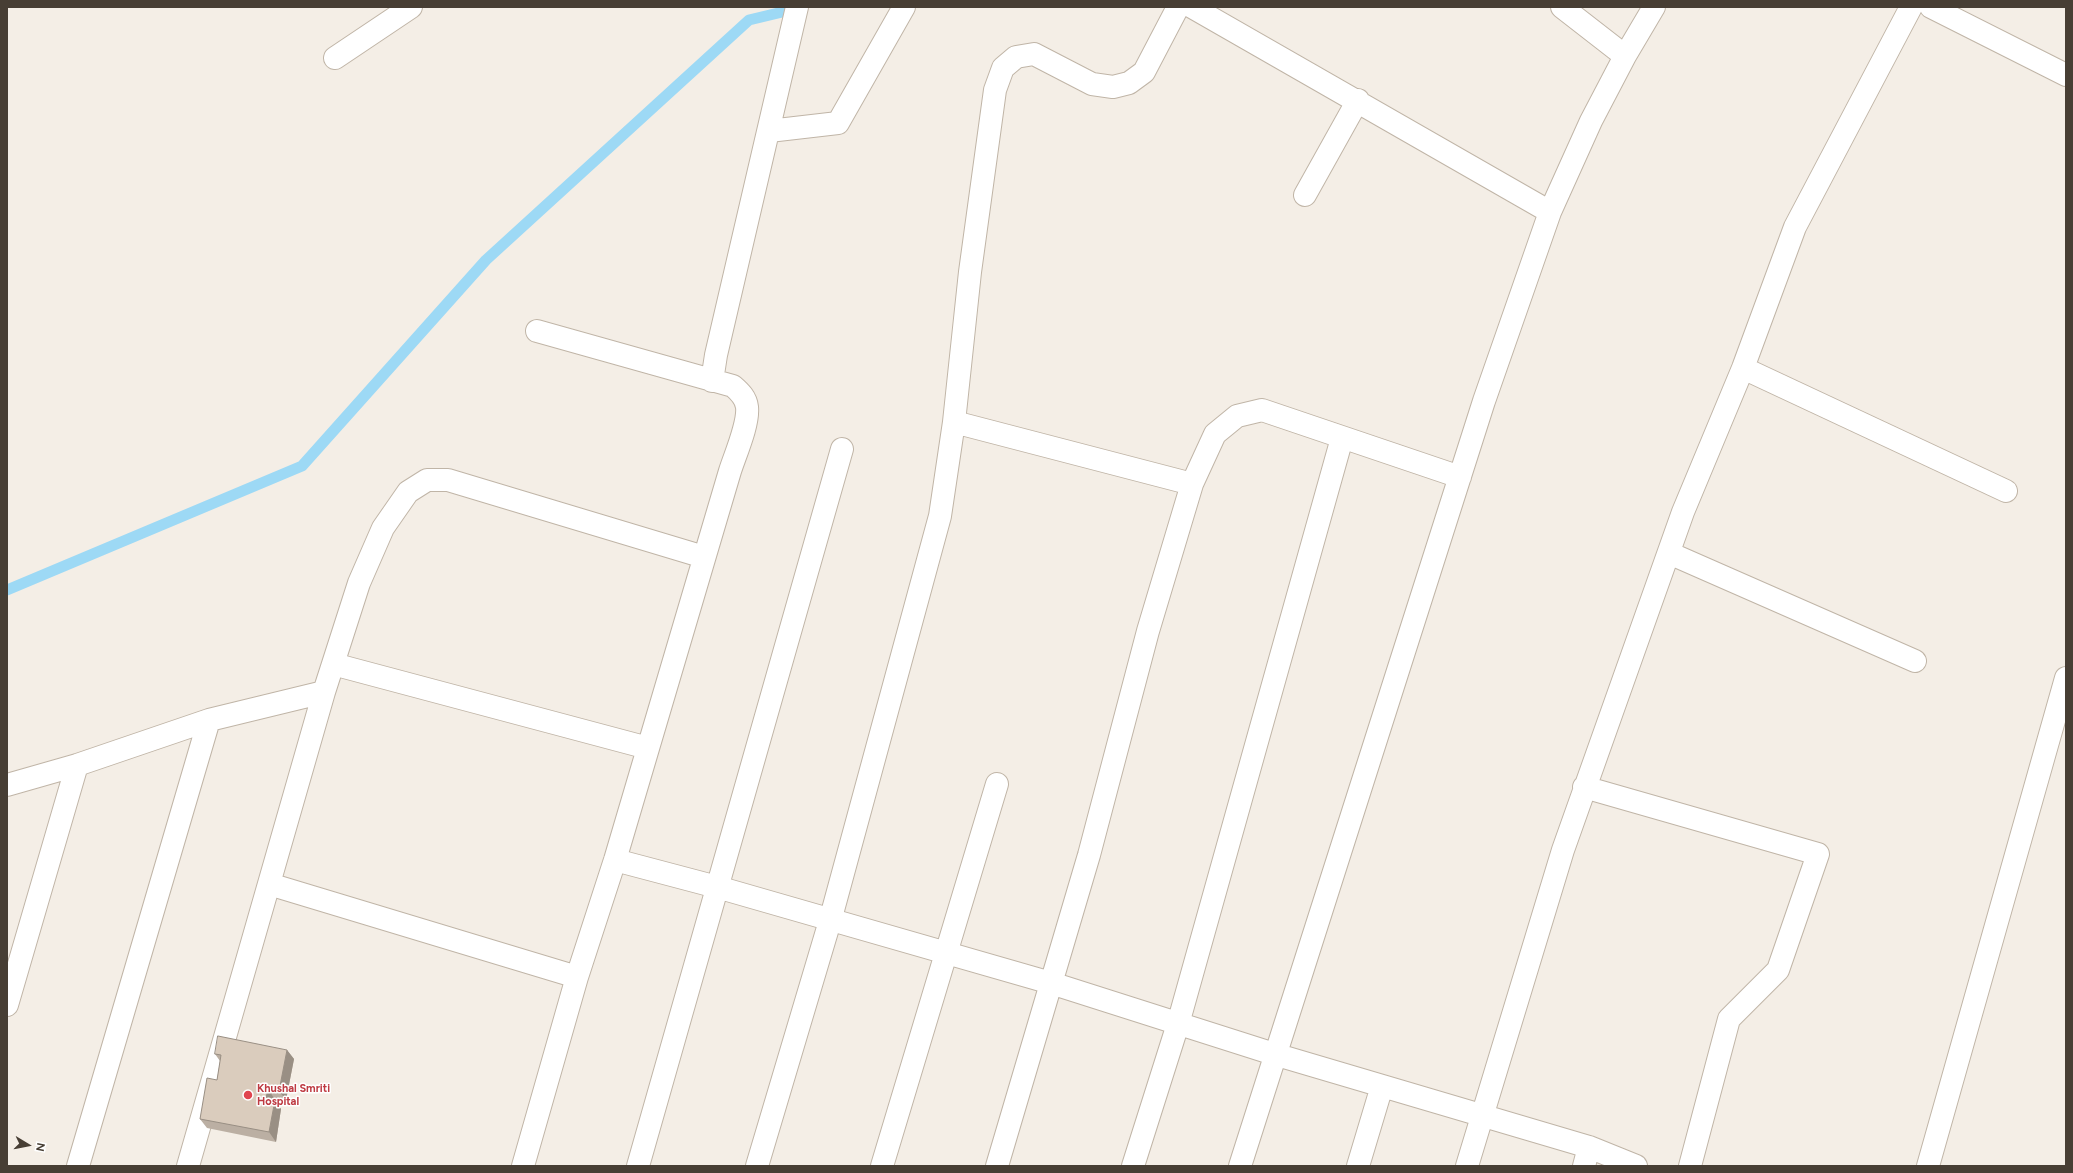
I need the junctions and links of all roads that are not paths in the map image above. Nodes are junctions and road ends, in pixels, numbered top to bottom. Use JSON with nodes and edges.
{"nodes":[{"id":1,"x":411,"y":7,"type":"edge"},
{"id":2,"x":797,"y":7,"type":"edge"},
{"id":3,"x":904,"y":7,"type":"edge"},
{"id":4,"x":1178,"y":7,"type":"edge"},
{"id":5,"x":1192,"y":7,"type":"edge"},
{"id":6,"x":1562,"y":7,"type":"edge"},
{"id":7,"x":1654,"y":7,"type":"edge"},
{"id":8,"x":1911,"y":7,"type":"edge"},
{"id":9,"x":1932,"y":7,"type":"edge"},
{"id":10,"x":1625,"y":56,"type":"junction"},
{"id":11,"x":336,"y":58,"type":"dead end"},
{"id":12,"x":2066,"y":75,"type":"edge"},
{"id":13,"x":1358,"y":100,"type":"junction"},
{"id":14,"x":769,"y":131,"type":"junction"},
{"id":15,"x":1305,"y":195,"type":"dead end"},
{"id":16,"x":1550,"y":212,"type":"junction"},
{"id":17,"x":537,"y":332,"type":"dead end"},
{"id":18,"x":1742,"y":368,"type":"junction"},
{"id":19,"x":712,"y":381,"type":"junction"},
{"id":20,"x":954,"y":422,"type":"junction"},
{"id":21,"x":1342,"y":438,"type":"junction"},
{"id":22,"x":842,"y":449,"type":"dead end"},
{"id":23,"x":1460,"y":477,"type":"junction"},
{"id":24,"x":1192,"y":484,"type":"junction"},
{"id":25,"x":2006,"y":492,"type":"dead end"},
{"id":26,"x":1669,"y":553,"type":"junction"},
{"id":27,"x":704,"y":557,"type":"junction"},
{"id":28,"x":1915,"y":661,"type":"dead end"},
{"id":29,"x":333,"y":664,"type":"junction"},
{"id":30,"x":2066,"y":678,"type":"edge"},
{"id":31,"x":324,"y":692,"type":"junction"},
{"id":32,"x":209,"y":720,"type":"junction"},
{"id":33,"x":648,"y":748,"type":"junction"},
{"id":34,"x":77,"y":765,"type":"junction"},
{"id":35,"x":997,"y":784,"type":"dead end"},
{"id":36,"x":7,"y":785,"type":"edge"},
{"id":37,"x":1584,"y":787,"type":"junction"},
{"id":38,"x":615,"y":860,"type":"junction"},
{"id":39,"x":269,"y":884,"type":"junction"},
{"id":40,"x":717,"y":887,"type":"junction"},
{"id":41,"x":830,"y":921,"type":"junction"},
{"id":42,"x":946,"y":954,"type":"junction"},
{"id":43,"x":577,"y":977,"type":"junction"},
{"id":44,"x":1051,"y":983,"type":"junction"},
{"id":45,"x":7,"y":1005,"type":"edge"},
{"id":46,"x":1178,"y":1024,"type":"junction"},
{"id":47,"x":1274,"y":1054,"type":"junction"},
{"id":48,"x":1382,"y":1086,"type":"junction"},
{"id":49,"x":1482,"y":1116,"type":"junction"},
{"id":50,"x":1587,"y":1157,"type":"edge"},
{"id":51,"x":78,"y":1166,"type":"edge"},
{"id":52,"x":188,"y":1166,"type":"edge"},
{"id":53,"x":522,"y":1166,"type":"edge"},
{"id":54,"x":638,"y":1166,"type":"edge"},
{"id":55,"x":757,"y":1166,"type":"edge"},
{"id":56,"x":882,"y":1166,"type":"edge"},
{"id":57,"x":997,"y":1166,"type":"edge"},
{"id":58,"x":1133,"y":1166,"type":"edge"},
{"id":59,"x":1240,"y":1166,"type":"edge"},
{"id":60,"x":1358,"y":1166,"type":"edge"},
{"id":61,"x":1467,"y":1166,"type":"edge"},
{"id":62,"x":1636,"y":1166,"type":"edge"},
{"id":63,"x":1690,"y":1166,"type":"edge"},
{"id":64,"x":1928,"y":1166,"type":"edge"}],
"edges":[{"from":1,"to":11,"type":"street"},
{"from":2,"to":14,"type":"street"},
{"from":3,"to":14,"type":"street"},
{"from":4,"to":20,"type":"street"},
{"from":5,"to":13,"type":"street"},
{"from":6,"to":10,"type":"street"},
{"from":7,"to":10,"type":"street"},
{"from":8,"to":18,"type":"street"},
{"from":9,"to":12,"type":"street"},
{"from":10,"to":16,"type":"street"},
{"from":13,"to":15,"type":"street"},
{"from":13,"to":16,"type":"street"},
{"from":14,"to":19,"type":"street"},
{"from":16,"to":23,"type":"street"},
{"from":17,"to":19,"type":"street"},
{"from":18,"to":25,"type":"street"},
{"from":18,"to":26,"type":"street"},
{"from":19,"to":27,"type":"street"},
{"from":20,"to":24,"type":"street"},
{"from":20,"to":41,"type":"street"},
{"from":21,"to":23,"type":"street"},
{"from":21,"to":24,"type":"street"},
{"from":21,"to":46,"type":"street"},
{"from":22,"to":40,"type":"street"},
{"from":23,"to":47,"type":"street"},
{"from":24,"to":44,"type":"street"},
{"from":26,"to":28,"type":"street"},
{"from":26,"to":37,"type":"street"},
{"from":27,"to":29,"type":"street"},
{"from":27,"to":33,"type":"street"},
{"from":29,"to":31,"type":"street"},
{"from":29,"to":33,"type":"street"},
{"from":30,"to":64,"type":"street"},
{"from":31,"to":32,"type":"street"},
{"from":31,"to":39,"type":"street"},
{"from":32,"to":34,"type":"street"},
{"from":32,"to":51,"type":"street"},
{"from":33,"to":38,"type":"street"},
{"from":34,"to":36,"type":"street"},
{"from":34,"to":45,"type":"street"},
{"from":35,"to":42,"type":"street"},
{"from":37,"to":49,"type":"street"},
{"from":37,"to":63,"type":"street"},
{"from":38,"to":40,"type":"street"},
{"from":38,"to":43,"type":"street"},
{"from":39,"to":43,"type":"street"},
{"from":39,"to":52,"type":"street"},
{"from":40,"to":41,"type":"street"},
{"from":40,"to":54,"type":"street"},
{"from":41,"to":42,"type":"street"},
{"from":41,"to":55,"type":"street"},
{"from":42,"to":44,"type":"street"},
{"from":42,"to":56,"type":"street"},
{"from":43,"to":53,"type":"street"},
{"from":44,"to":46,"type":"street"},
{"from":44,"to":57,"type":"street"},
{"from":46,"to":47,"type":"street"},
{"from":46,"to":58,"type":"street"},
{"from":47,"to":48,"type":"street"},
{"from":47,"to":59,"type":"street"},
{"from":48,"to":49,"type":"street"},
{"from":48,"to":60,"type":"street"},
{"from":49,"to":50,"type":"street"},
{"from":49,"to":61,"type":"street"},
{"from":50,"to":62,"type":"street"}]}
